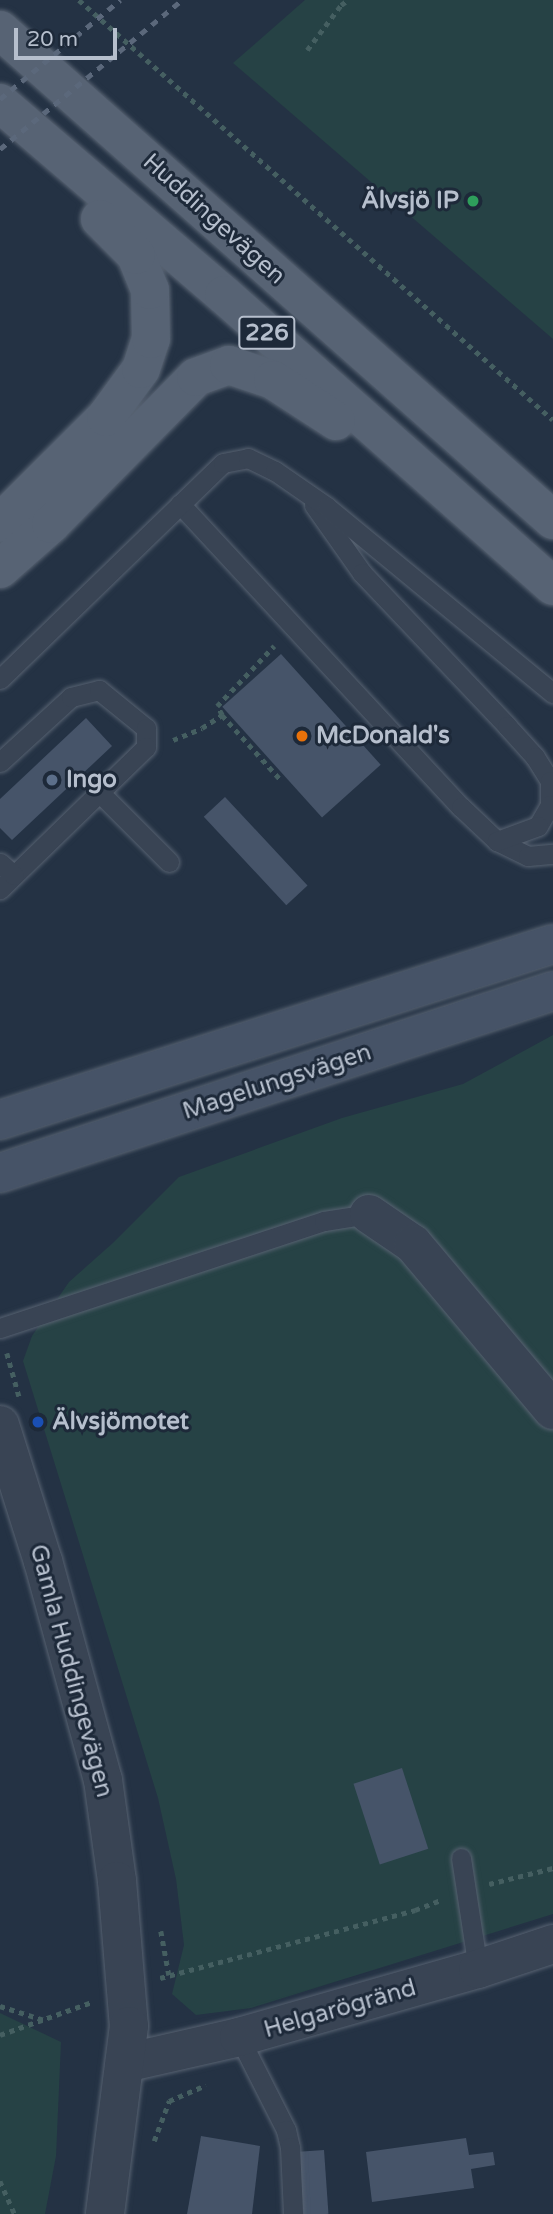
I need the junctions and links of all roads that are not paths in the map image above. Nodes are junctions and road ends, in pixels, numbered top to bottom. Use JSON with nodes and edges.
{"nodes":[{"id":1,"x":0,"y":30,"type":"edge"},
{"id":2,"x":0,"y":103,"type":"edge"},
{"id":3,"x":0,"y":133,"type":"edge"},
{"id":4,"x":499,"y":471,"type":"junction"},
{"id":5,"x":303,"y":490,"type":"junction"},
{"id":6,"x":180,"y":504,"type":"junction"},
{"id":7,"x":553,"y":505,"type":"edge"},
{"id":8,"x":553,"y":520,"type":"edge"},
{"id":9,"x":0,"y":523,"type":"edge"},
{"id":10,"x":0,"y":569,"type":"edge"},
{"id":11,"x":542,"y":577,"type":"edge"},
{"id":12,"x":0,"y":678,"type":"edge"},
{"id":13,"x":553,"y":692,"type":"edge"},
{"id":14,"x":0,"y":762,"type":"edge"},
{"id":15,"x":99,"y":792,"type":"junction"},
{"id":16,"x":497,"y":841,"type":"junction"},
{"id":17,"x":553,"y":854,"type":"edge"},
{"id":18,"x":169,"y":862,"type":"dead end"},
{"id":19,"x":5,"y":876,"type":"edge"},
{"id":20,"x":553,"y":944,"type":"edge"},
{"id":21,"x":553,"y":991,"type":"edge"},
{"id":22,"x":0,"y":1120,"type":"edge"},
{"id":23,"x":0,"y":1173,"type":"edge"},
{"id":24,"x":369,"y":1214,"type":"joint"},
{"id":25,"x":0,"y":1328,"type":"edge"},
{"id":26,"x":553,"y":1410,"type":"edge"},
{"id":27,"x":0,"y":1425,"type":"edge"},
{"id":28,"x":461,"y":1858,"type":"dead end"},
{"id":29,"x":553,"y":1944,"type":"edge"},
{"id":30,"x":478,"y":1969,"type":"junction"},
{"id":31,"x":246,"y":2051,"type":"junction"},
{"id":32,"x":125,"y":2063,"type":"junction"},
{"id":33,"x":105,"y":2214,"type":"edge"},
{"id":34,"x":293,"y":2214,"type":"edge"}],
"edges":[{"from":1,"to":4,"type":"main road","name":"Huddingevägen","number":"226"},
{"from":2,"to":11,"type":"main road","name":"Huddingevägen","number":"226"},
{"from":3,"to":9,"type":"main road"},
{"from":4,"to":7,"type":"main road"},
{"from":4,"to":8,"type":"main road","name":"Huddingevägen","number":"226"},
{"from":5,"to":6,"type":"lane"},
{"from":5,"to":13,"type":"lane"},
{"from":5,"to":16,"type":"lane"},
{"from":6,"to":12,"type":"lane"},
{"from":6,"to":16,"type":"lane"},
{"from":10,"to":11,"type":"main road"},
{"from":14,"to":15,"type":"lane"},
{"from":15,"to":18,"type":"lane"},
{"from":15,"to":19,"type":"lane"},
{"from":16,"to":17,"type":"lane"},
{"from":20,"to":22,"type":"main road","name":"Magelungsvägen"},
{"from":21,"to":23,"type":"main road","name":"Magelungsvägen"},
{"from":24,"to":25,"type":"lane"},
{"from":24,"to":26,"type":"street"},
{"from":27,"to":32,"type":"street","name":"Gamla Huddingevägen"},
{"from":28,"to":30,"type":"lane"},
{"from":29,"to":30,"type":"street","name":"Helgarögränd"},
{"from":30,"to":31,"type":"street","name":"Helgarögränd"},
{"from":31,"to":32,"type":"street","name":"Helgarögränd"},
{"from":31,"to":34,"type":"lane"},
{"from":32,"to":33,"type":"street","name":"Gamla Huddingevägen"}]}
